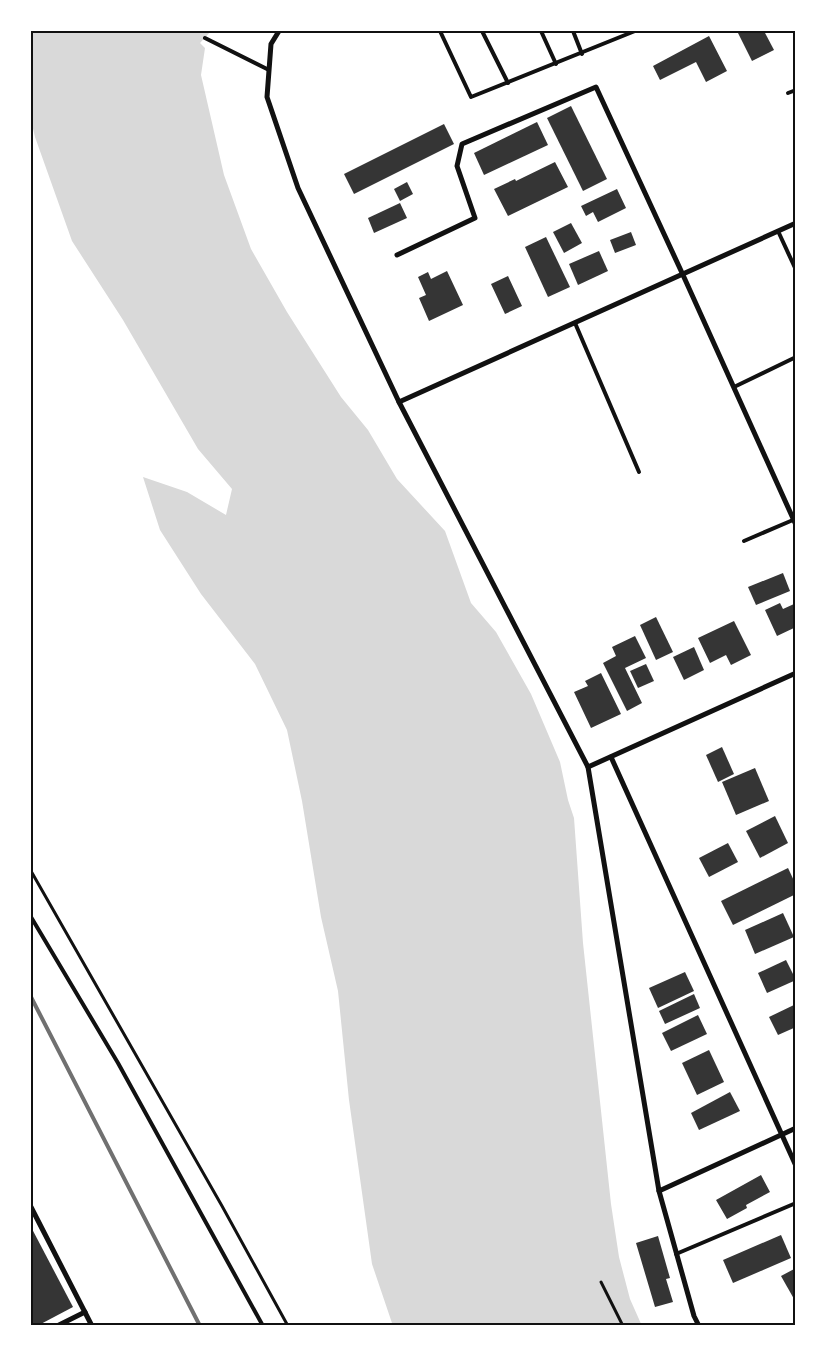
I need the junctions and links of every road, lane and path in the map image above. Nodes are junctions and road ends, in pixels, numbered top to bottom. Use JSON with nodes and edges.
{"nodes":[{"id":1,"x":279,"y":31,"type":"edge"},
{"id":2,"x":440,"y":31,"type":"edge"},
{"id":3,"x":482,"y":31,"type":"edge"},
{"id":4,"x":541,"y":31,"type":"edge"},
{"id":5,"x":573,"y":31,"type":"edge"},
{"id":6,"x":636,"y":31,"type":"edge"},
{"id":7,"x":205,"y":38,"type":"dead end"},
{"id":8,"x":582,"y":54,"type":"junction"},
{"id":9,"x":556,"y":64,"type":"junction"},
{"id":10,"x":269,"y":70,"type":"junction"},
{"id":11,"x":508,"y":83,"type":"junction"},
{"id":12,"x":796,"y":90,"type":"edge"},
{"id":13,"x":788,"y":93,"type":"dead end"},
{"id":14,"x":796,"y":223,"type":"edge"},
{"id":15,"x":778,"y":231,"type":"junction"},
{"id":16,"x":397,"y":255,"type":"dead end"},
{"id":17,"x":796,"y":270,"type":"edge"},
{"id":18,"x":683,"y":274,"type":"junction"},
{"id":19,"x":575,"y":323,"type":"junction"},
{"id":20,"x":796,"y":357,"type":"edge"},
{"id":21,"x":734,"y":388,"type":"junction"},
{"id":22,"x":400,"y":402,"type":"junction"},
{"id":23,"x":639,"y":472,"type":"dead end"},
{"id":24,"x":795,"y":522,"type":"edge"},
{"id":25,"x":744,"y":541,"type":"dead end"},
{"id":26,"x":796,"y":673,"type":"edge"},
{"id":27,"x":611,"y":757,"type":"junction"},
{"id":28,"x":588,"y":767,"type":"junction"},
{"id":29,"x":31,"y":871,"type":"edge"},
{"id":30,"x":31,"y":918,"type":"edge"},
{"id":31,"x":796,"y":1128,"type":"edge"},
{"id":32,"x":782,"y":1135,"type":"junction"},
{"id":33,"x":796,"y":1166,"type":"edge"},
{"id":34,"x":658,"y":1191,"type":"junction"},
{"id":35,"x":796,"y":1203,"type":"edge"},
{"id":36,"x":31,"y":1207,"type":"edge"},
{"id":37,"x":676,"y":1254,"type":"junction"},
{"id":38,"x":601,"y":1282,"type":"dead end"},
{"id":39,"x":84,"y":1312,"type":"junction"},
{"id":40,"x":57,"y":1326,"type":"edge"},
{"id":41,"x":92,"y":1326,"type":"edge"},
{"id":42,"x":263,"y":1326,"type":"edge"},
{"id":43,"x":288,"y":1326,"type":"edge"},
{"id":44,"x":623,"y":1326,"type":"edge"},
{"id":45,"x":699,"y":1326,"type":"edge"}],
"edges":[{"from":1,"to":10,"type":"street"},
{"from":2,"to":11,"type":"lane"},
{"from":3,"to":11,"type":"lane"},
{"from":4,"to":9,"type":"lane"},
{"from":5,"to":8,"type":"lane"},
{"from":6,"to":8,"type":"lane"},
{"from":7,"to":10,"type":"lane"},
{"from":8,"to":9,"type":"lane"},
{"from":9,"to":11,"type":"lane"},
{"from":10,"to":22,"type":"street"},
{"from":12,"to":13,"type":"lane"},
{"from":14,"to":15,"type":"street"},
{"from":15,"to":17,"type":"lane"},
{"from":15,"to":18,"type":"street"},
{"from":16,"to":18,"type":"street"},
{"from":18,"to":19,"type":"street"},
{"from":18,"to":21,"type":"street"},
{"from":19,"to":22,"type":"street"},
{"from":19,"to":23,"type":"lane"},
{"from":20,"to":21,"type":"lane"},
{"from":21,"to":24,"type":"street"},
{"from":22,"to":28,"type":"street"},
{"from":24,"to":25,"type":"lane"},
{"from":26,"to":27,"type":"street"},
{"from":27,"to":28,"type":"street"},
{"from":27,"to":32,"type":"street"},
{"from":28,"to":34,"type":"street"},
{"from":29,"to":43,"type":"path"},
{"from":30,"to":42,"type":"lane"},
{"from":31,"to":32,"type":"street"},
{"from":32,"to":33,"type":"street"},
{"from":32,"to":34,"type":"street"},
{"from":34,"to":37,"type":"street"},
{"from":35,"to":37,"type":"lane"},
{"from":36,"to":39,"type":"street"},
{"from":37,"to":45,"type":"street"},
{"from":38,"to":44,"type":"path"},
{"from":39,"to":40,"type":"street"},
{"from":39,"to":41,"type":"street"}]}
